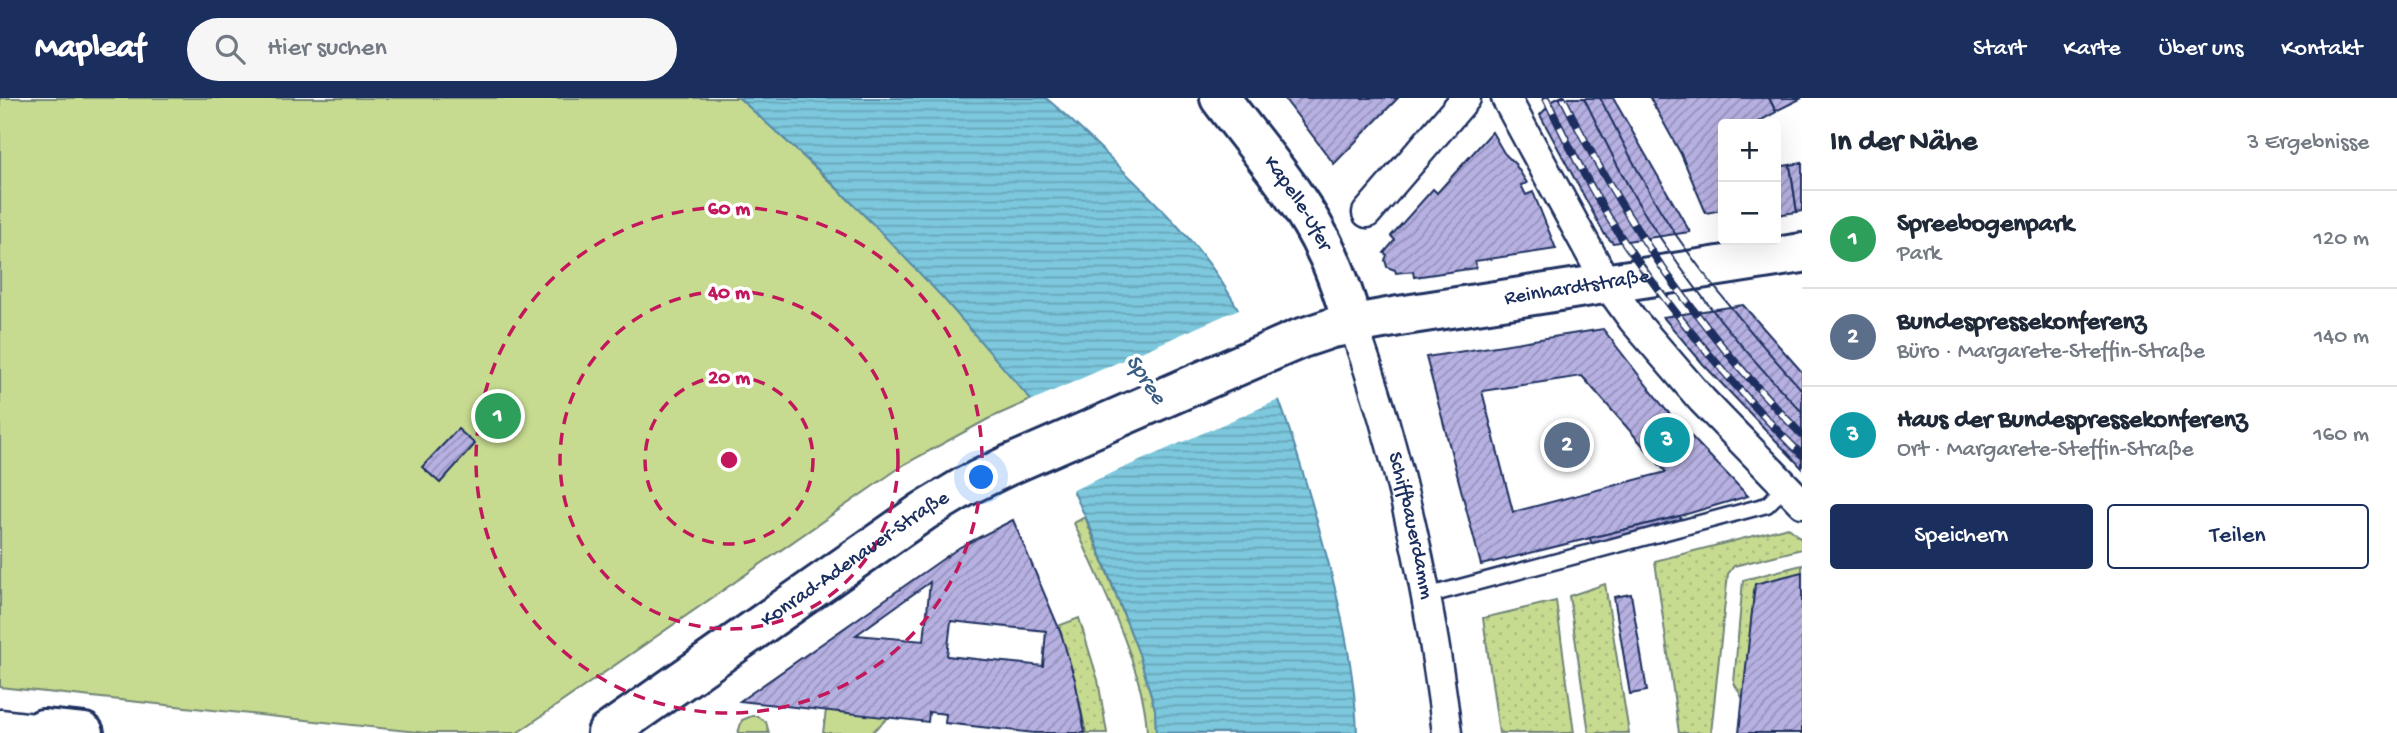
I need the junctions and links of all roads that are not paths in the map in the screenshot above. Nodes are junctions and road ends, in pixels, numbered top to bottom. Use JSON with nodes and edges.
{"nodes":[{"id":1,"x":1220,"y":98,"type":"edge"},
{"id":2,"x":1466,"y":98,"type":"edge"},
{"id":3,"x":1506,"y":98,"type":"edge"},
{"id":4,"x":1367,"y":213,"type":"dead end"},
{"id":5,"x":1802,"y":253,"type":"edge"},
{"id":6,"x":1606,"y":284,"type":"junction"},
{"id":7,"x":1353,"y":324,"type":"junction"},
{"id":8,"x":1794,"y":495,"type":"edge"},
{"id":9,"x":1426,"y":596,"type":"junction"},
{"id":10,"x":0,"y":724,"type":"edge"},
{"id":11,"x":42,"y":731,"type":"edge"},
{"id":12,"x":84,"y":733,"type":"edge"},
{"id":13,"x":607,"y":733,"type":"edge"},
{"id":14,"x":1447,"y":733,"type":"edge"}],
"edges":[{"from":1,"to":7,"type":"street","name":"Kapelle-Ufer"},
{"from":2,"to":4,"type":"street"},
{"from":3,"to":6,"type":"street"},
{"from":5,"to":6,"type":"street","name":"Reinhardtstraße"},
{"from":6,"to":7,"type":"street","name":"Reinhardtstraße"},
{"from":6,"to":8,"type":"street"},
{"from":7,"to":9,"type":"street","name":"Schiffbauerdamm"},
{"from":7,"to":13,"type":"street","name":"Konrad-Adenauer-Straße"},
{"from":8,"to":9,"type":"lane"},
{"from":9,"to":14,"type":"street","name":"Schiffbauerdamm"},
{"from":10,"to":11,"type":"street"},
{"from":11,"to":12,"type":"street"}]}
